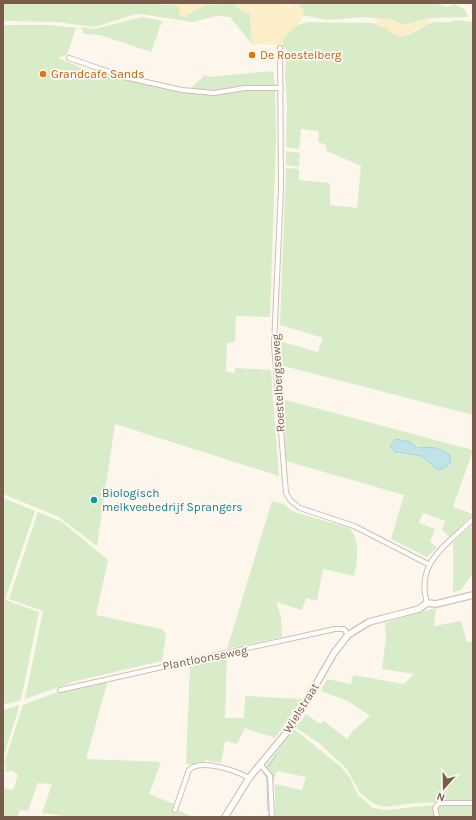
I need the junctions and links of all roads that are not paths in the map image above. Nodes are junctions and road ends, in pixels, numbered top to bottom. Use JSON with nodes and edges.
{"nodes":[{"id":1,"x":280,"y":48,"type":"dead end"},
{"id":2,"x":69,"y":58,"type":"dead end"},
{"id":3,"x":281,"y":88,"type":"junction"},
{"id":4,"x":473,"y":519,"type":"edge"},
{"id":5,"x":428,"y":564,"type":"junction"},
{"id":6,"x":473,"y":594,"type":"edge"},
{"id":7,"x":427,"y":603,"type":"junction"},
{"id":8,"x":348,"y":635,"type":"junction"},
{"id":9,"x":60,"y":690,"type":"dead end"},
{"id":10,"x":261,"y":765,"type":"junction"},
{"id":11,"x":249,"y":778,"type":"junction"},
{"id":12,"x":473,"y":803,"type":"edge"},
{"id":13,"x":175,"y":810,"type":"dead end"},
{"id":14,"x":225,"y":817,"type":"edge"},
{"id":15,"x":272,"y":817,"type":"edge"},
{"id":16,"x":437,"y":817,"type":"edge"}],
"edges":[{"from":1,"to":3,"type":"street","name":"Roestelbergseweg"},
{"from":2,"to":3,"type":"street"},
{"from":3,"to":5,"type":"street","name":"Roestelbergseweg"},
{"from":4,"to":5,"type":"street"},
{"from":5,"to":7,"type":"street"},
{"from":6,"to":7,"type":"street"},
{"from":7,"to":8,"type":"street"},
{"from":8,"to":9,"type":"street","name":"Plantloonseweg"},
{"from":8,"to":10,"type":"street","name":"Wielstraat"},
{"from":10,"to":11,"type":"street","name":"Wielstraat"},
{"from":10,"to":15,"type":"street"},
{"from":11,"to":13,"type":"street"},
{"from":11,"to":14,"type":"street","name":"Wielstraat"},
{"from":12,"to":16,"type":"street"}]}
